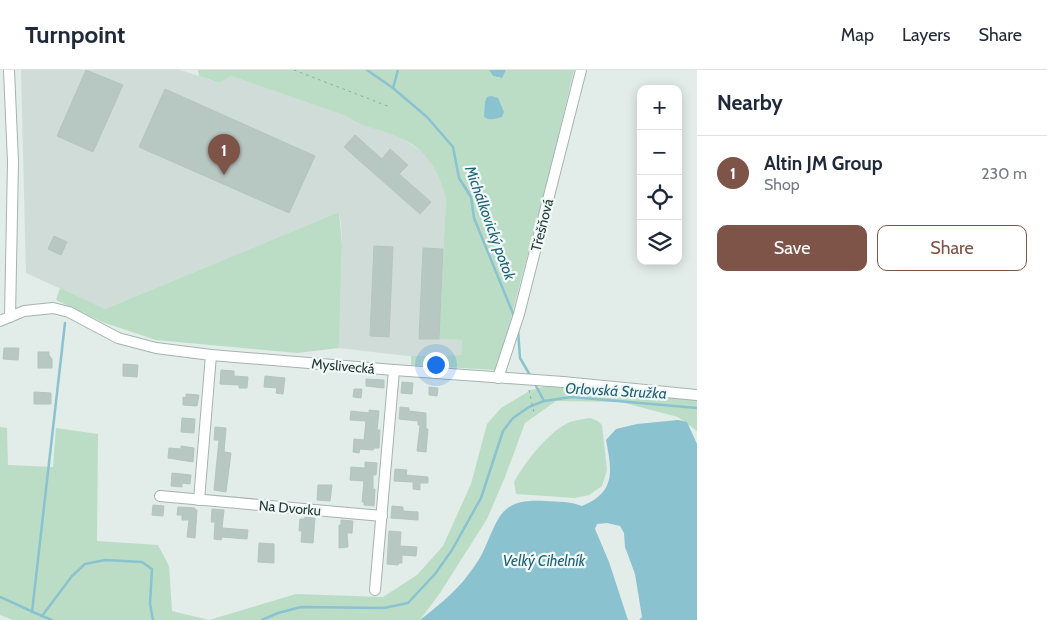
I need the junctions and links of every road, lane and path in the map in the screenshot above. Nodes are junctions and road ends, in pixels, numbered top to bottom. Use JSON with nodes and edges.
{"nodes":[{"id":1,"x":9,"y":70,"type":"edge"},
{"id":2,"x":294,"y":70,"type":"edge"},
{"id":3,"x":581,"y":70,"type":"edge"},
{"id":4,"x":390,"y":107,"type":"dead end"},
{"id":5,"x":5,"y":319,"type":"edge"},
{"id":6,"x":211,"y":355,"type":"junction"},
{"id":7,"x":394,"y":370,"type":"junction"},
{"id":8,"x":498,"y":378,"type":"junction"},
{"id":9,"x":697,"y":395,"type":"edge"},
{"id":10,"x":532,"y":400,"type":"dead end"},
{"id":11,"x":534,"y":413,"type":"dead end"},
{"id":12,"x":160,"y":496,"type":"dead end"},
{"id":13,"x":199,"y":500,"type":"junction"},
{"id":14,"x":382,"y":516,"type":"junction"},
{"id":15,"x":375,"y":590,"type":"dead end"}],
"edges":[{"from":1,"to":5,"type":"street"},
{"from":2,"to":4,"type":"path"},
{"from":3,"to":8,"type":"street","name":"Třešňová"},
{"from":5,"to":6,"type":"street","name":"Myslivecká"},
{"from":6,"to":7,"type":"street","name":"Myslivecká"},
{"from":6,"to":13,"type":"street"},
{"from":7,"to":8,"type":"street","name":"Myslivecká"},
{"from":7,"to":14,"type":"street"},
{"from":8,"to":9,"type":"street","name":"Myslivecká"},
{"from":10,"to":11,"type":"path"},
{"from":12,"to":13,"type":"street","name":"Na Dvorku"},
{"from":13,"to":14,"type":"street","name":"Na Dvorku"},
{"from":14,"to":15,"type":"street"}]}
